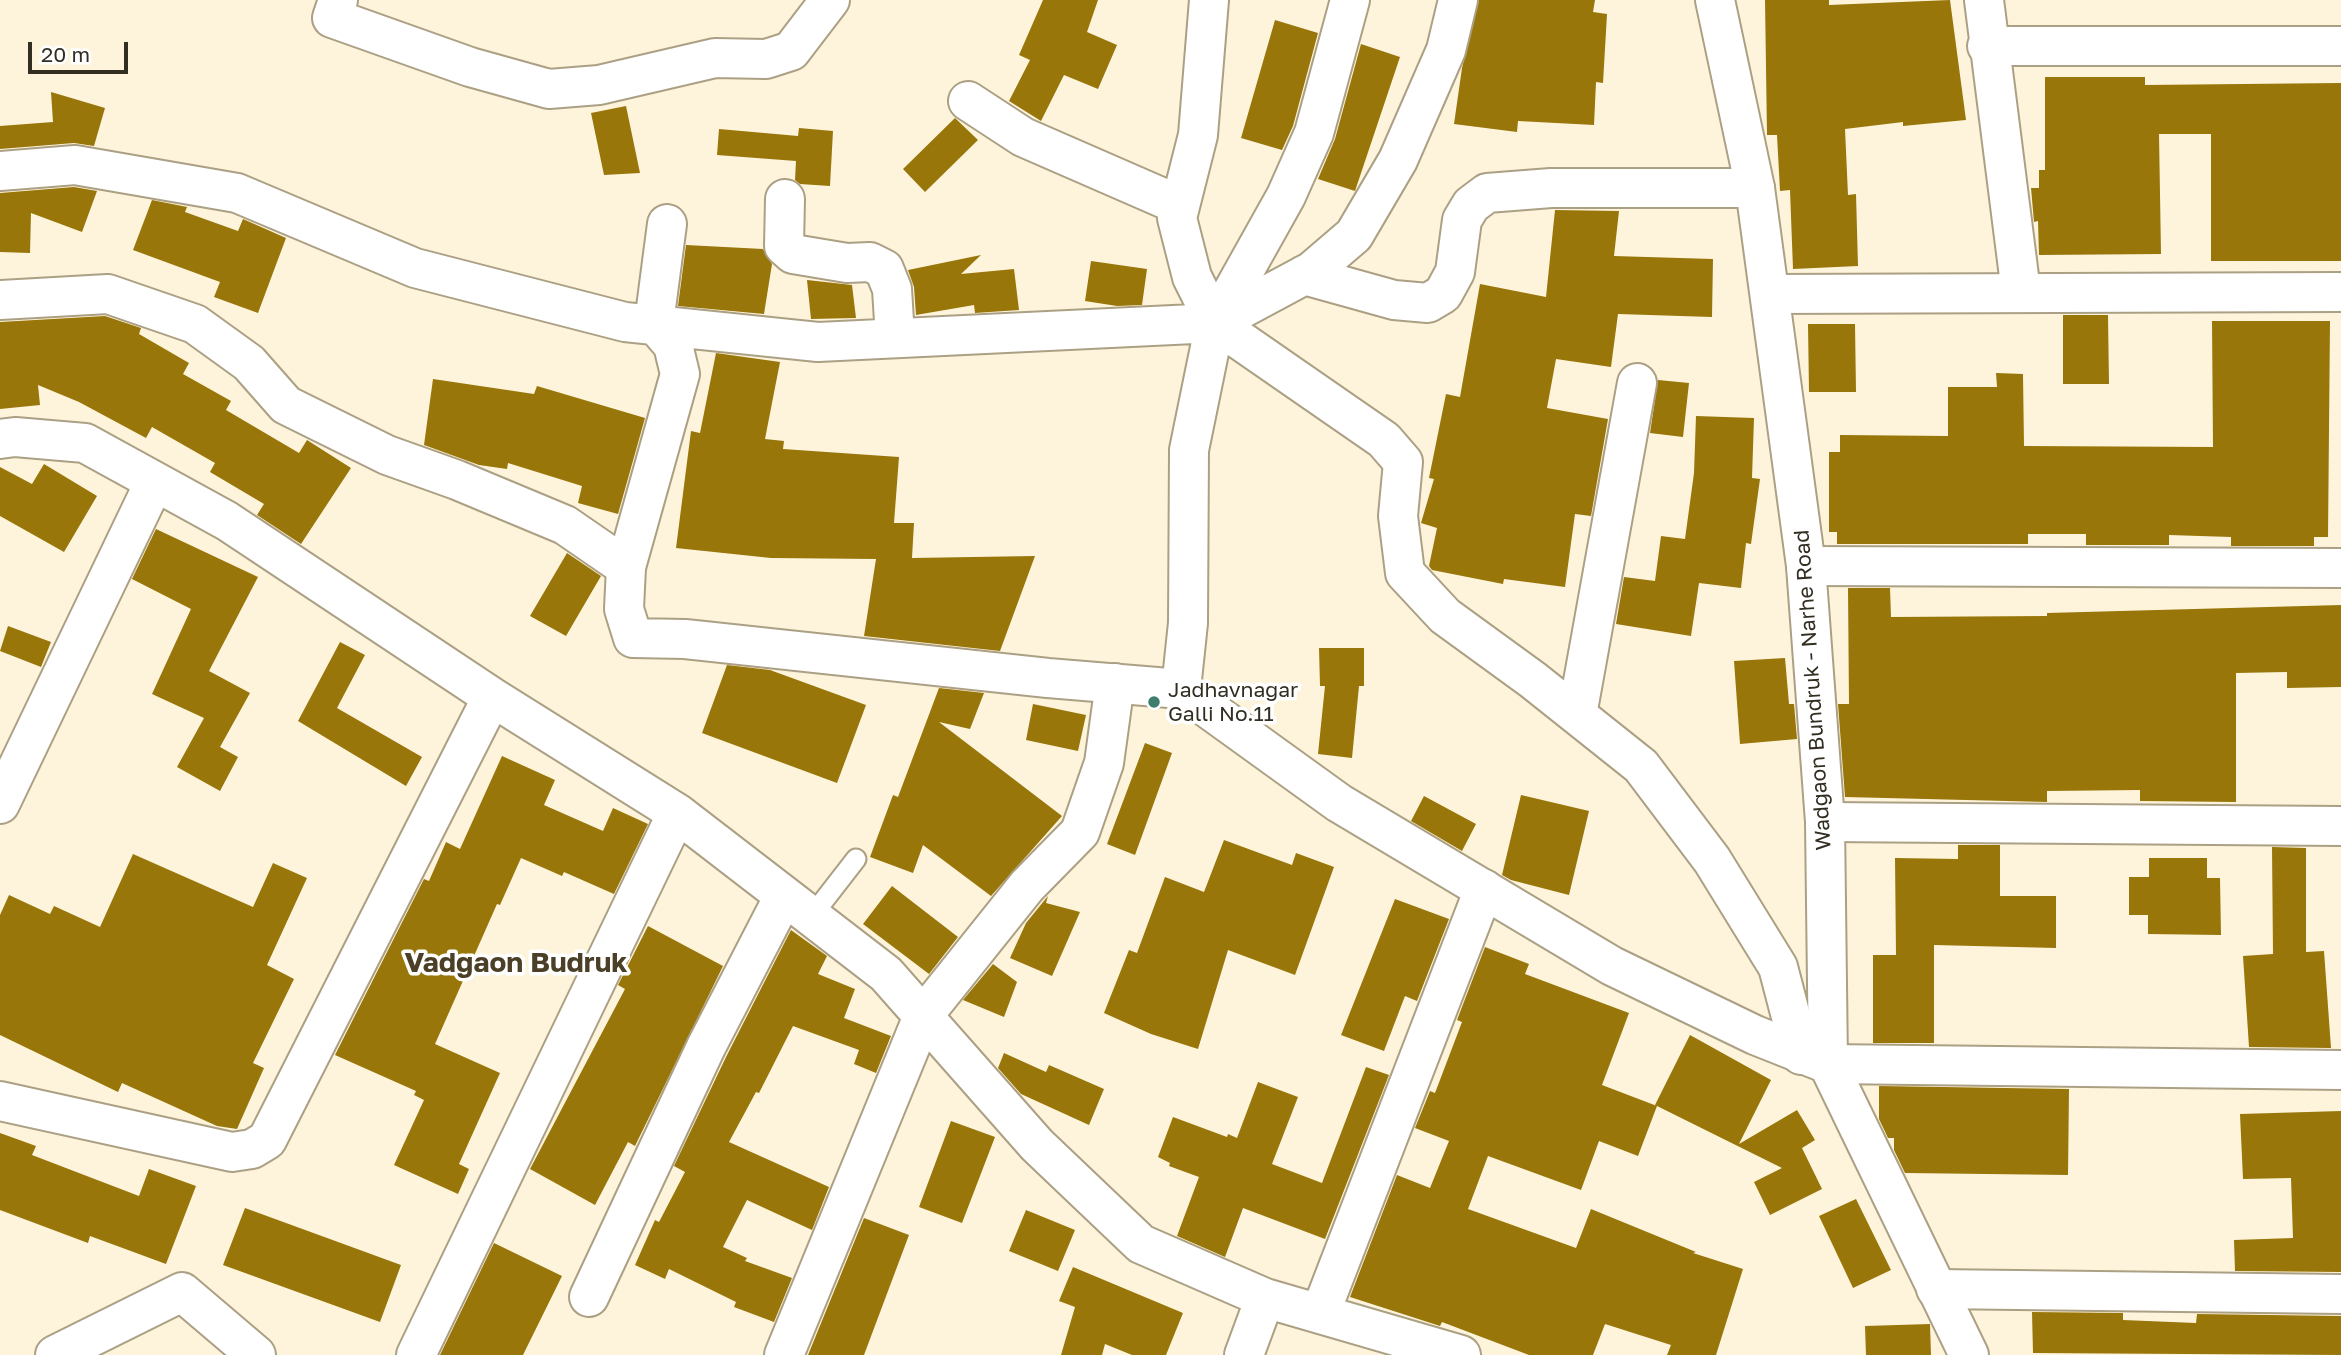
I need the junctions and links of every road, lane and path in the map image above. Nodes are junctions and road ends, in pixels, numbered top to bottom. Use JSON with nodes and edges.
{"nodes":[{"id":1,"x":338,"y":0,"type":"edge"},
{"id":2,"x":830,"y":0,"type":"edge"},
{"id":3,"x":1209,"y":0,"type":"edge"},
{"id":4,"x":1350,"y":0,"type":"edge"},
{"id":5,"x":1458,"y":0,"type":"edge"},
{"id":6,"x":1715,"y":0,"type":"edge"},
{"id":7,"x":1984,"y":0,"type":"edge"},
{"id":8,"x":1987,"y":46,"type":"junction"},
{"id":9,"x":2341,"y":46,"type":"edge"},
{"id":10,"x":968,"y":101,"type":"dead end"},
{"id":11,"x":0,"y":171,"type":"edge"},
{"id":12,"x":1755,"y":188,"type":"junction"},
{"id":13,"x":785,"y":199,"type":"dead end"},
{"id":14,"x":1180,"y":205,"type":"junction"},
{"id":15,"x":667,"y":224,"type":"dead end"},
{"id":16,"x":1304,"y":275,"type":"junction"},
{"id":17,"x":2021,"y":292,"type":"junction"},
{"id":18,"x":2341,"y":292,"type":"edge"},
{"id":19,"x":1770,"y":295,"type":"junction"},
{"id":20,"x":0,"y":300,"type":"edge"},
{"id":21,"x":654,"y":323,"type":"junction"},
{"id":22,"x":1215,"y":323,"type":"junction"},
{"id":23,"x":895,"y":337,"type":"junction"},
{"id":24,"x":1637,"y":383,"type":"dead end"},
{"id":25,"x":0,"y":439,"type":"edge"},
{"id":26,"x":154,"y":483,"type":"junction"},
{"id":27,"x":626,"y":566,"type":"junction"},
{"id":28,"x":1807,"y":566,"type":"junction"},
{"id":29,"x":2341,"y":568,"type":"edge"},
{"id":30,"x":1115,"y":684,"type":"junction"},
{"id":31,"x":1181,"y":689,"type":"junction"},
{"id":32,"x":492,"y":697,"type":"junction"},
{"id":33,"x":1577,"y":715,"type":"junction"},
{"id":34,"x":0,"y":804,"type":"edge"},
{"id":35,"x":677,"y":813,"type":"junction"},
{"id":36,"x":1825,"y":822,"type":"junction"},
{"id":37,"x":2341,"y":826,"type":"edge"},
{"id":38,"x":856,"y":859,"type":"dead end"},
{"id":39,"x":1484,"y":889,"type":"junction"},
{"id":40,"x":798,"y":906,"type":"junction"},
{"id":41,"x":923,"y":1016,"type":"junction"},
{"id":42,"x":1815,"y":1060,"type":"junction"},
{"id":43,"x":2341,"y":1070,"type":"edge"},
{"id":44,"x":0,"y":1101,"type":"edge"},
{"id":45,"x":1936,"y":1289,"type":"junction"},
{"id":46,"x":2341,"y":1294,"type":"edge"},
{"id":47,"x":589,"y":1297,"type":"dead end"},
{"id":48,"x":1265,"y":1298,"type":"junction"},
{"id":49,"x":1320,"y":1314,"type":"junction"},
{"id":50,"x":55,"y":1355,"type":"edge"},
{"id":51,"x":256,"y":1355,"type":"edge"},
{"id":52,"x":416,"y":1355,"type":"edge"},
{"id":53,"x":784,"y":1355,"type":"edge"},
{"id":54,"x":1244,"y":1355,"type":"edge"},
{"id":55,"x":1461,"y":1355,"type":"edge"},
{"id":56,"x":1969,"y":1355,"type":"edge"}],
"edges":[{"from":1,"to":2,"type":"street"},
{"from":3,"to":14,"type":"street"},
{"from":4,"to":22,"type":"street"},
{"from":5,"to":16,"type":"street"},
{"from":6,"to":12,"type":"street","name":"Wadgaon Bundruk - Narhe Road"},
{"from":7,"to":8,"type":"street"},
{"from":8,"to":9,"type":"street"},
{"from":8,"to":17,"type":"street"},
{"from":10,"to":14,"type":"street"},
{"from":11,"to":21,"type":"street"},
{"from":12,"to":16,"type":"street"},
{"from":12,"to":19,"type":"street","name":"Wadgaon Bundruk - Narhe Road"},
{"from":13,"to":23,"type":"street"},
{"from":14,"to":22,"type":"street"},
{"from":15,"to":21,"type":"street"},
{"from":16,"to":22,"type":"street"},
{"from":17,"to":18,"type":"street"},
{"from":17,"to":19,"type":"street"},
{"from":19,"to":28,"type":"street","name":"Wadgaon Bundruk - Narhe Road"},
{"from":20,"to":27,"type":"street"},
{"from":21,"to":23,"type":"street"},
{"from":21,"to":27,"type":"street"},
{"from":22,"to":23,"type":"street"},
{"from":22,"to":31,"type":"street"},
{"from":22,"to":33,"type":"street"},
{"from":24,"to":33,"type":"street"},
{"from":25,"to":26,"type":"street"},
{"from":26,"to":32,"type":"street"},
{"from":26,"to":34,"type":"street"},
{"from":27,"to":30,"type":"street"},
{"from":28,"to":29,"type":"street"},
{"from":28,"to":36,"type":"street","name":"Wadgaon Bundruk - Narhe Road"},
{"from":30,"to":31,"type":"street"},
{"from":30,"to":41,"type":"street"},
{"from":31,"to":39,"type":"street"},
{"from":32,"to":35,"type":"street"},
{"from":32,"to":44,"type":"street"},
{"from":33,"to":42,"type":"street"},
{"from":35,"to":40,"type":"street"},
{"from":35,"to":52,"type":"street"},
{"from":36,"to":37,"type":"street"},
{"from":36,"to":42,"type":"street","name":"Wadgaon Bundruk - Narhe Road"},
{"from":38,"to":40,"type":"lane"},
{"from":39,"to":42,"type":"street"},
{"from":39,"to":49,"type":"street"},
{"from":40,"to":41,"type":"street"},
{"from":40,"to":47,"type":"street"},
{"from":41,"to":48,"type":"street"},
{"from":41,"to":53,"type":"street"},
{"from":42,"to":43,"type":"street"},
{"from":42,"to":45,"type":"street","name":"Wadgaon Bundruk - Narhe Road"},
{"from":45,"to":46,"type":"street"},
{"from":45,"to":56,"type":"street","name":"Wadgaon Bundruk - Narhe Road"},
{"from":48,"to":49,"type":"street"},
{"from":48,"to":54,"type":"street"},
{"from":49,"to":55,"type":"street"},
{"from":50,"to":51,"type":"street"}]}
